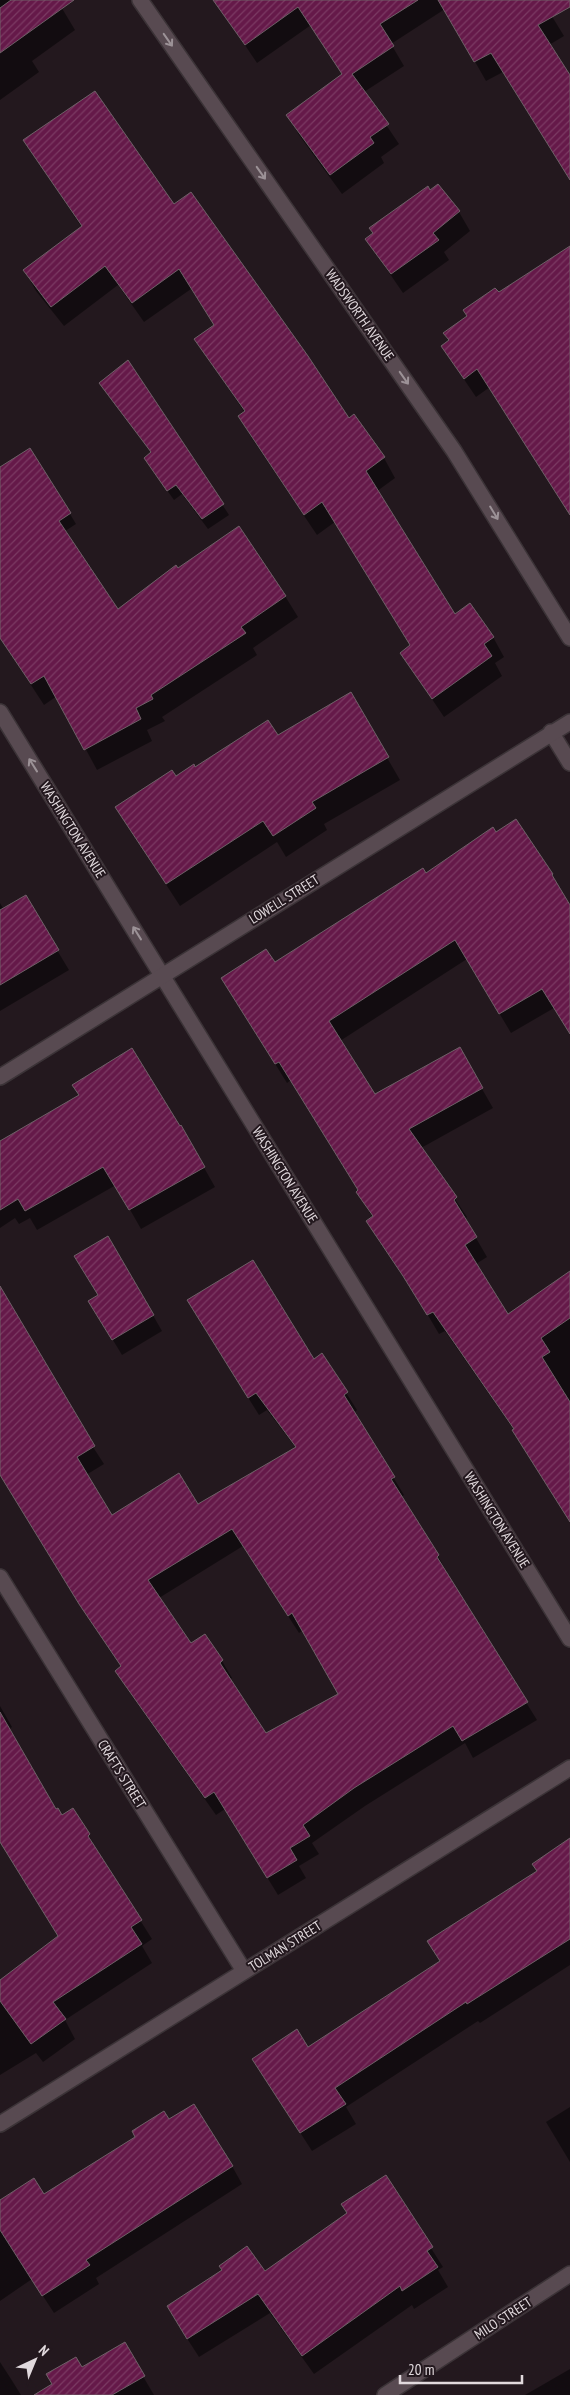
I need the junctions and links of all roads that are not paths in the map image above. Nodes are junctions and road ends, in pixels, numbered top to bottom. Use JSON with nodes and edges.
{"nodes":[{"id":1,"x":140,"y":0,"type":"edge"},
{"id":2,"x":570,"y":638,"type":"edge"},
{"id":3,"x":0,"y":712,"type":"edge"},
{"id":4,"x":570,"y":722,"type":"edge"},
{"id":5,"x":552,"y":732,"type":"junction"},
{"id":6,"x":570,"y":763,"type":"edge"},
{"id":7,"x":162,"y":975,"type":"junction"},
{"id":8,"x":0,"y":1077,"type":"edge"},
{"id":9,"x":0,"y":1577,"type":"edge"},
{"id":10,"x":570,"y":1639,"type":"edge"},
{"id":11,"x":570,"y":1768,"type":"edge"},
{"id":12,"x":244,"y":1971,"type":"junction"},
{"id":13,"x":0,"y":2124,"type":"edge"},
{"id":14,"x":570,"y":2274,"type":"edge"},
{"id":15,"x":385,"y":2395,"type":"edge"}],
"edges":[{"from":1,"to":2,"type":"street","name":"WADSWORTH AVENUE","one_way":true},
{"from":7,"to":3,"type":"street","name":"WASHINGTON AVENUE","one_way":true},
{"from":4,"to":5,"type":"street","name":"LOWELL STREET"},
{"from":5,"to":6,"type":"street"},
{"from":5,"to":7,"type":"street","name":"LOWELL STREET"},
{"from":7,"to":8,"type":"street","name":"LOWELL STREET"},
{"from":7,"to":10,"type":"street","name":"WASHINGTON AVENUE"},
{"from":9,"to":12,"type":"street","name":"CRAFTS STREET"},
{"from":11,"to":12,"type":"street","name":"TOLMAN STREET"},
{"from":12,"to":13,"type":"street","name":"TOLMAN STREET"},
{"from":14,"to":15,"type":"street","name":"MILO STREET"}]}
